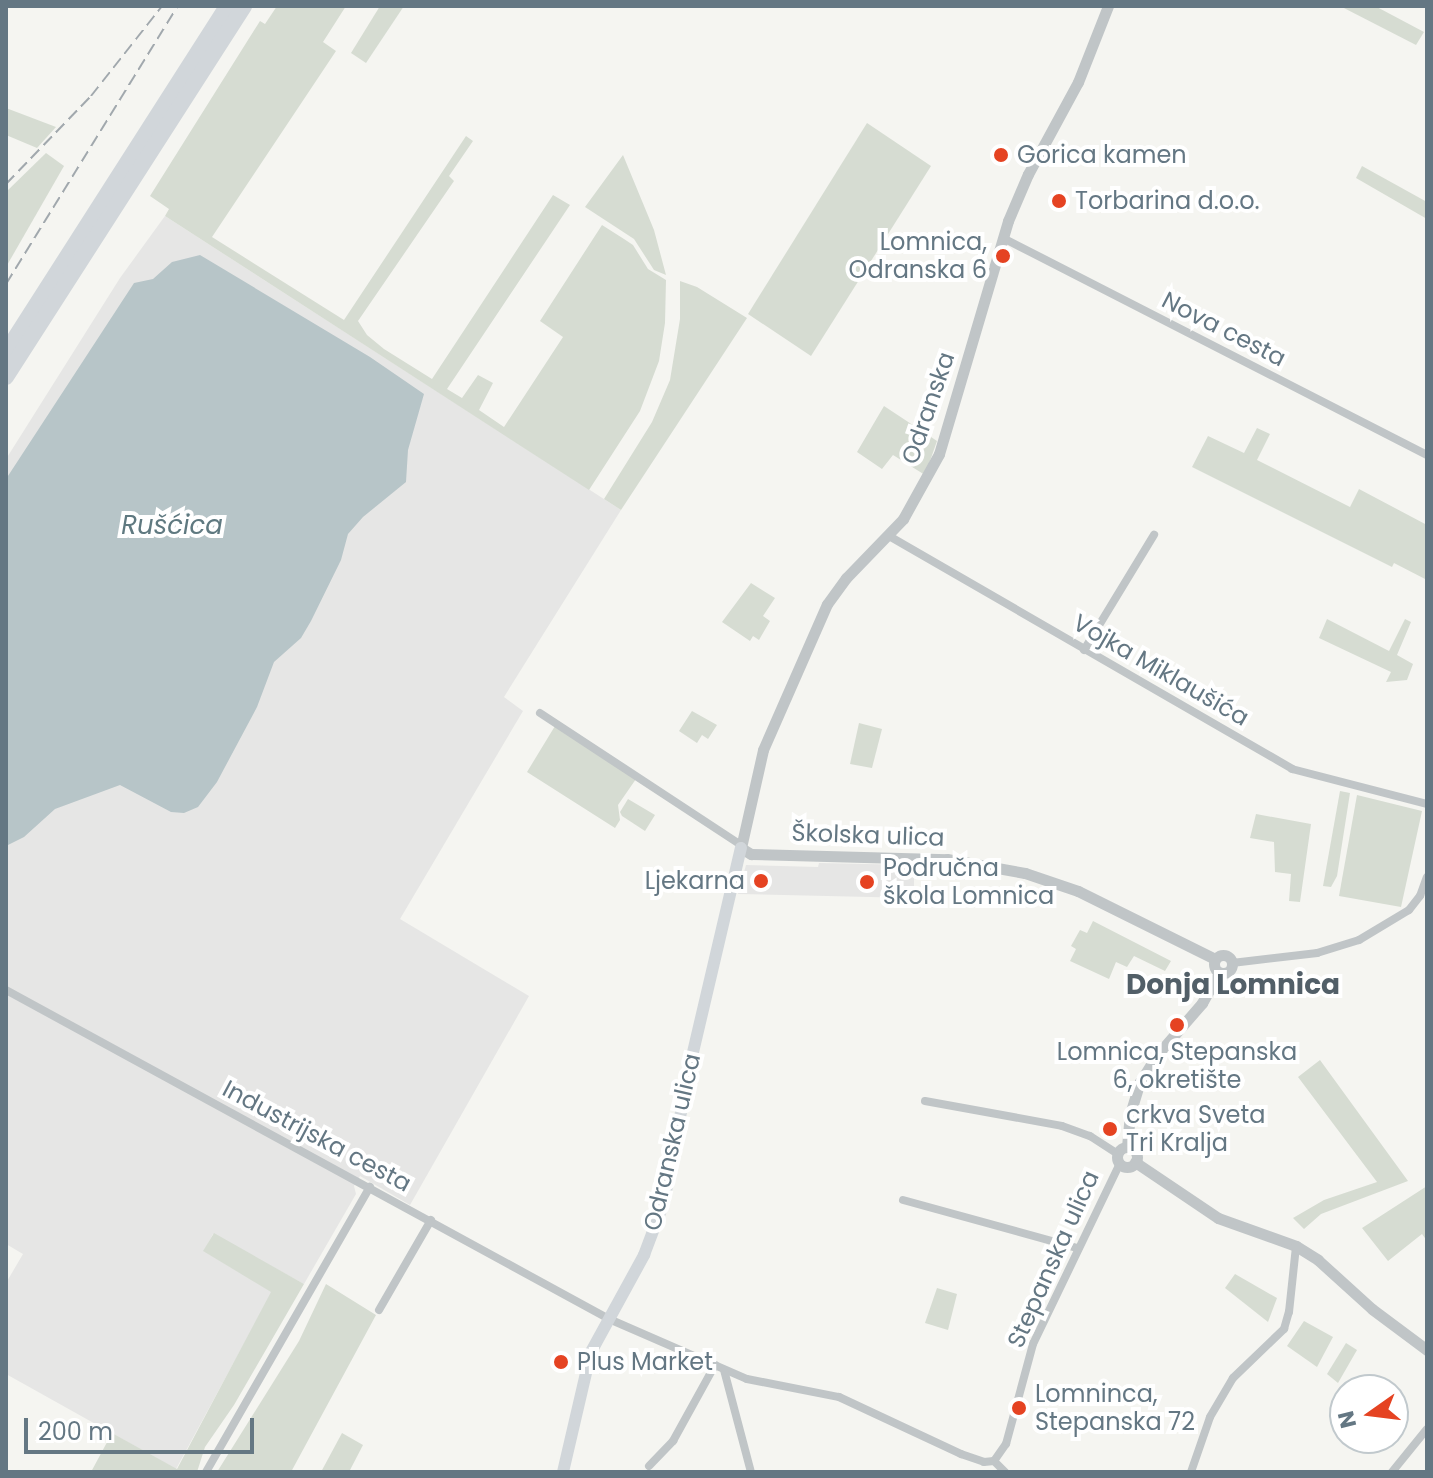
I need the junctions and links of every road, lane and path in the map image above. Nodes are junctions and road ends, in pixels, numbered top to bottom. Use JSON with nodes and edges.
{"nodes":[{"id":1,"x":227,"y":6,"type":"edge"},
{"id":2,"x":244,"y":6,"type":"edge"},
{"id":3,"x":1108,"y":6,"type":"edge"},
{"id":4,"x":1003,"y":238,"type":"junction"},
{"id":5,"x":6,"y":352,"type":"edge"},
{"id":6,"x":6,"y":377,"type":"edge"},
{"id":7,"x":1427,"y":455,"type":"edge"},
{"id":8,"x":1154,"y":535,"type":"dead end"},
{"id":9,"x":889,"y":536,"type":"junction"},
{"id":10,"x":1084,"y":650,"type":"junction"},
{"id":11,"x":540,"y":713,"type":"dead end"},
{"id":12,"x":1427,"y":804,"type":"edge"},
{"id":13,"x":741,"y":846,"type":"junction"},
{"id":14,"x":1426,"y":883,"type":"edge"},
{"id":15,"x":1215,"y":959,"type":"junction"},
{"id":16,"x":1232,"y":963,"type":"junction"},
{"id":17,"x":1219,"y":972,"type":"junction"},
{"id":18,"x":6,"y":990,"type":"edge"},
{"id":19,"x":925,"y":1101,"type":"dead end"},
{"id":20,"x":1122,"y":1155,"type":"junction"},
{"id":21,"x":370,"y":1187,"type":"junction"},
{"id":22,"x":903,"y":1200,"type":"dead end"},
{"id":23,"x":431,"y":1220,"type":"junction"},
{"id":24,"x":1296,"y":1246,"type":"junction"},
{"id":25,"x":1077,"y":1248,"type":"junction"},
{"id":26,"x":379,"y":1310,"type":"dead end"},
{"id":27,"x":609,"y":1319,"type":"junction"},
{"id":28,"x":1427,"y":1350,"type":"edge"},
{"id":29,"x":715,"y":1365,"type":"junction"},
{"id":30,"x":724,"y":1370,"type":"junction"},
{"id":31,"x":1427,"y":1429,"type":"edge"},
{"id":32,"x":994,"y":1461,"type":"junction"},
{"id":33,"x":649,"y":1466,"type":"dead end"},
{"id":34,"x":206,"y":1472,"type":"edge"},
{"id":35,"x":563,"y":1472,"type":"edge"},
{"id":36,"x":751,"y":1472,"type":"edge"},
{"id":37,"x":1005,"y":1472,"type":"edge"},
{"id":38,"x":1191,"y":1472,"type":"edge"},
{"id":39,"x":1392,"y":1472,"type":"edge"}],
"edges":[{"from":1,"to":5,"type":"highway"},
{"from":2,"to":6,"type":"highway"},
{"from":3,"to":4,"type":"street","name":"Odranska"},
{"from":4,"to":7,"type":"street","name":"Nova cesta"},
{"from":4,"to":9,"type":"street","name":"Odranska"},
{"from":8,"to":10,"type":"street"},
{"from":9,"to":10,"type":"street","name":"Vojka Miklaušića"},
{"from":9,"to":13,"type":"street","name":"Odranska"},
{"from":10,"to":12,"type":"street","name":"Vojka Miklaušića"},
{"from":11,"to":13,"type":"street"},
{"from":13,"to":15,"type":"street","name":"Školska ulica"},
{"from":13,"to":27,"type":"main road","name":"Odranska ulica"},
{"from":14,"to":16,"type":"street","name":"Školska ulica"},
{"from":15,"to":16,"type":"street","name":"Školska ulica"},
{"from":15,"to":17,"type":"street"},
{"from":16,"to":17,"type":"street","name":"Školska ulica"},
{"from":17,"to":20,"type":"street"},
{"from":18,"to":21,"type":"street","name":"Industrijska cesta"},
{"from":19,"to":20,"type":"street"},
{"from":20,"to":24,"type":"street"},
{"from":20,"to":25,"type":"street","name":"Stepanska ulica"},
{"from":21,"to":23,"type":"street","name":"Industrijska cesta"},
{"from":21,"to":34,"type":"street"},
{"from":22,"to":25,"type":"street"},
{"from":23,"to":26,"type":"street"},
{"from":23,"to":27,"type":"street","name":"Industrijska cesta"},
{"from":24,"to":28,"type":"street"},
{"from":24,"to":38,"type":"street"},
{"from":25,"to":32,"type":"street","name":"Stepanska ulica"},
{"from":27,"to":29,"type":"street","name":"Industrijska cesta"},
{"from":27,"to":35,"type":"main road","name":"Odranska ulica"},
{"from":29,"to":30,"type":"street","name":"Industrijska cesta"},
{"from":29,"to":33,"type":"street"},
{"from":30,"to":32,"type":"street","name":"Industrijska cesta"},
{"from":30,"to":36,"type":"street"},
{"from":31,"to":39,"type":"street"},
{"from":32,"to":37,"type":"street"}]}
